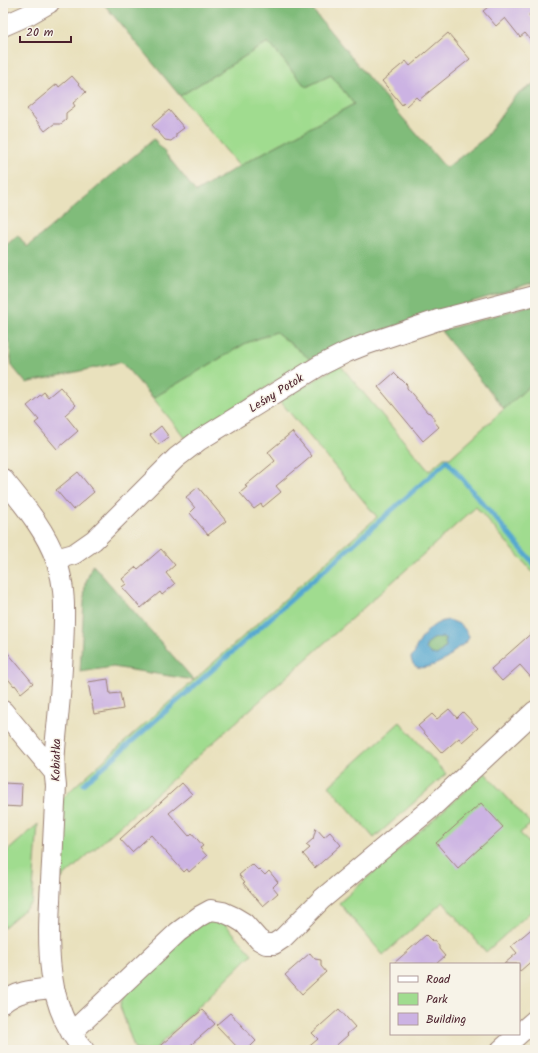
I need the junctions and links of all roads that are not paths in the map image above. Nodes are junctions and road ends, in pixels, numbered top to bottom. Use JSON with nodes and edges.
{"nodes":[{"id":1,"x":49,"y":3,"type":"edge"},
{"id":2,"x":24,"y":9,"type":"edge"},
{"id":3,"x":3,"y":26,"type":"edge"},
{"id":4,"x":535,"y":295,"type":"edge"},
{"id":5,"x":3,"y":479,"type":"edge"},
{"id":6,"x":56,"y":559,"type":"junction"},
{"id":7,"x":3,"y":711,"type":"edge"},
{"id":8,"x":535,"y":712,"type":"edge"},
{"id":9,"x":54,"y":772,"type":"junction"},
{"id":10,"x":54,"y":988,"type":"junction"},
{"id":11,"x":3,"y":1003,"type":"edge"},
{"id":12,"x":535,"y":1020,"type":"edge"},
{"id":13,"x":71,"y":1033,"type":"junction"},
{"id":14,"x":520,"y":1033,"type":"edge"},
{"id":15,"x":518,"y":1035,"type":"edge"},
{"id":16,"x":84,"y":1050,"type":"edge"},
{"id":17,"x":501,"y":1050,"type":"edge"}],
"edges":[{"from":1,"to":2,"type":"street"},
{"from":2,"to":3,"type":"street"},
{"from":4,"to":6,"type":"street","name":"Leśny Potok"},
{"from":5,"to":6,"type":"street","name":"Kobiałka"},
{"from":6,"to":9,"type":"street","name":"Kobiałka"},
{"from":7,"to":9,"type":"street"},
{"from":8,"to":13,"type":"street"},
{"from":9,"to":10,"type":"street","name":"Kobiałka"},
{"from":10,"to":11,"type":"street"},
{"from":10,"to":13,"type":"street","name":"Kobiałka"},
{"from":12,"to":14,"type":"street"},
{"from":13,"to":16,"type":"street","name":"Kobiałka"},
{"from":15,"to":17,"type":"street"}]}
